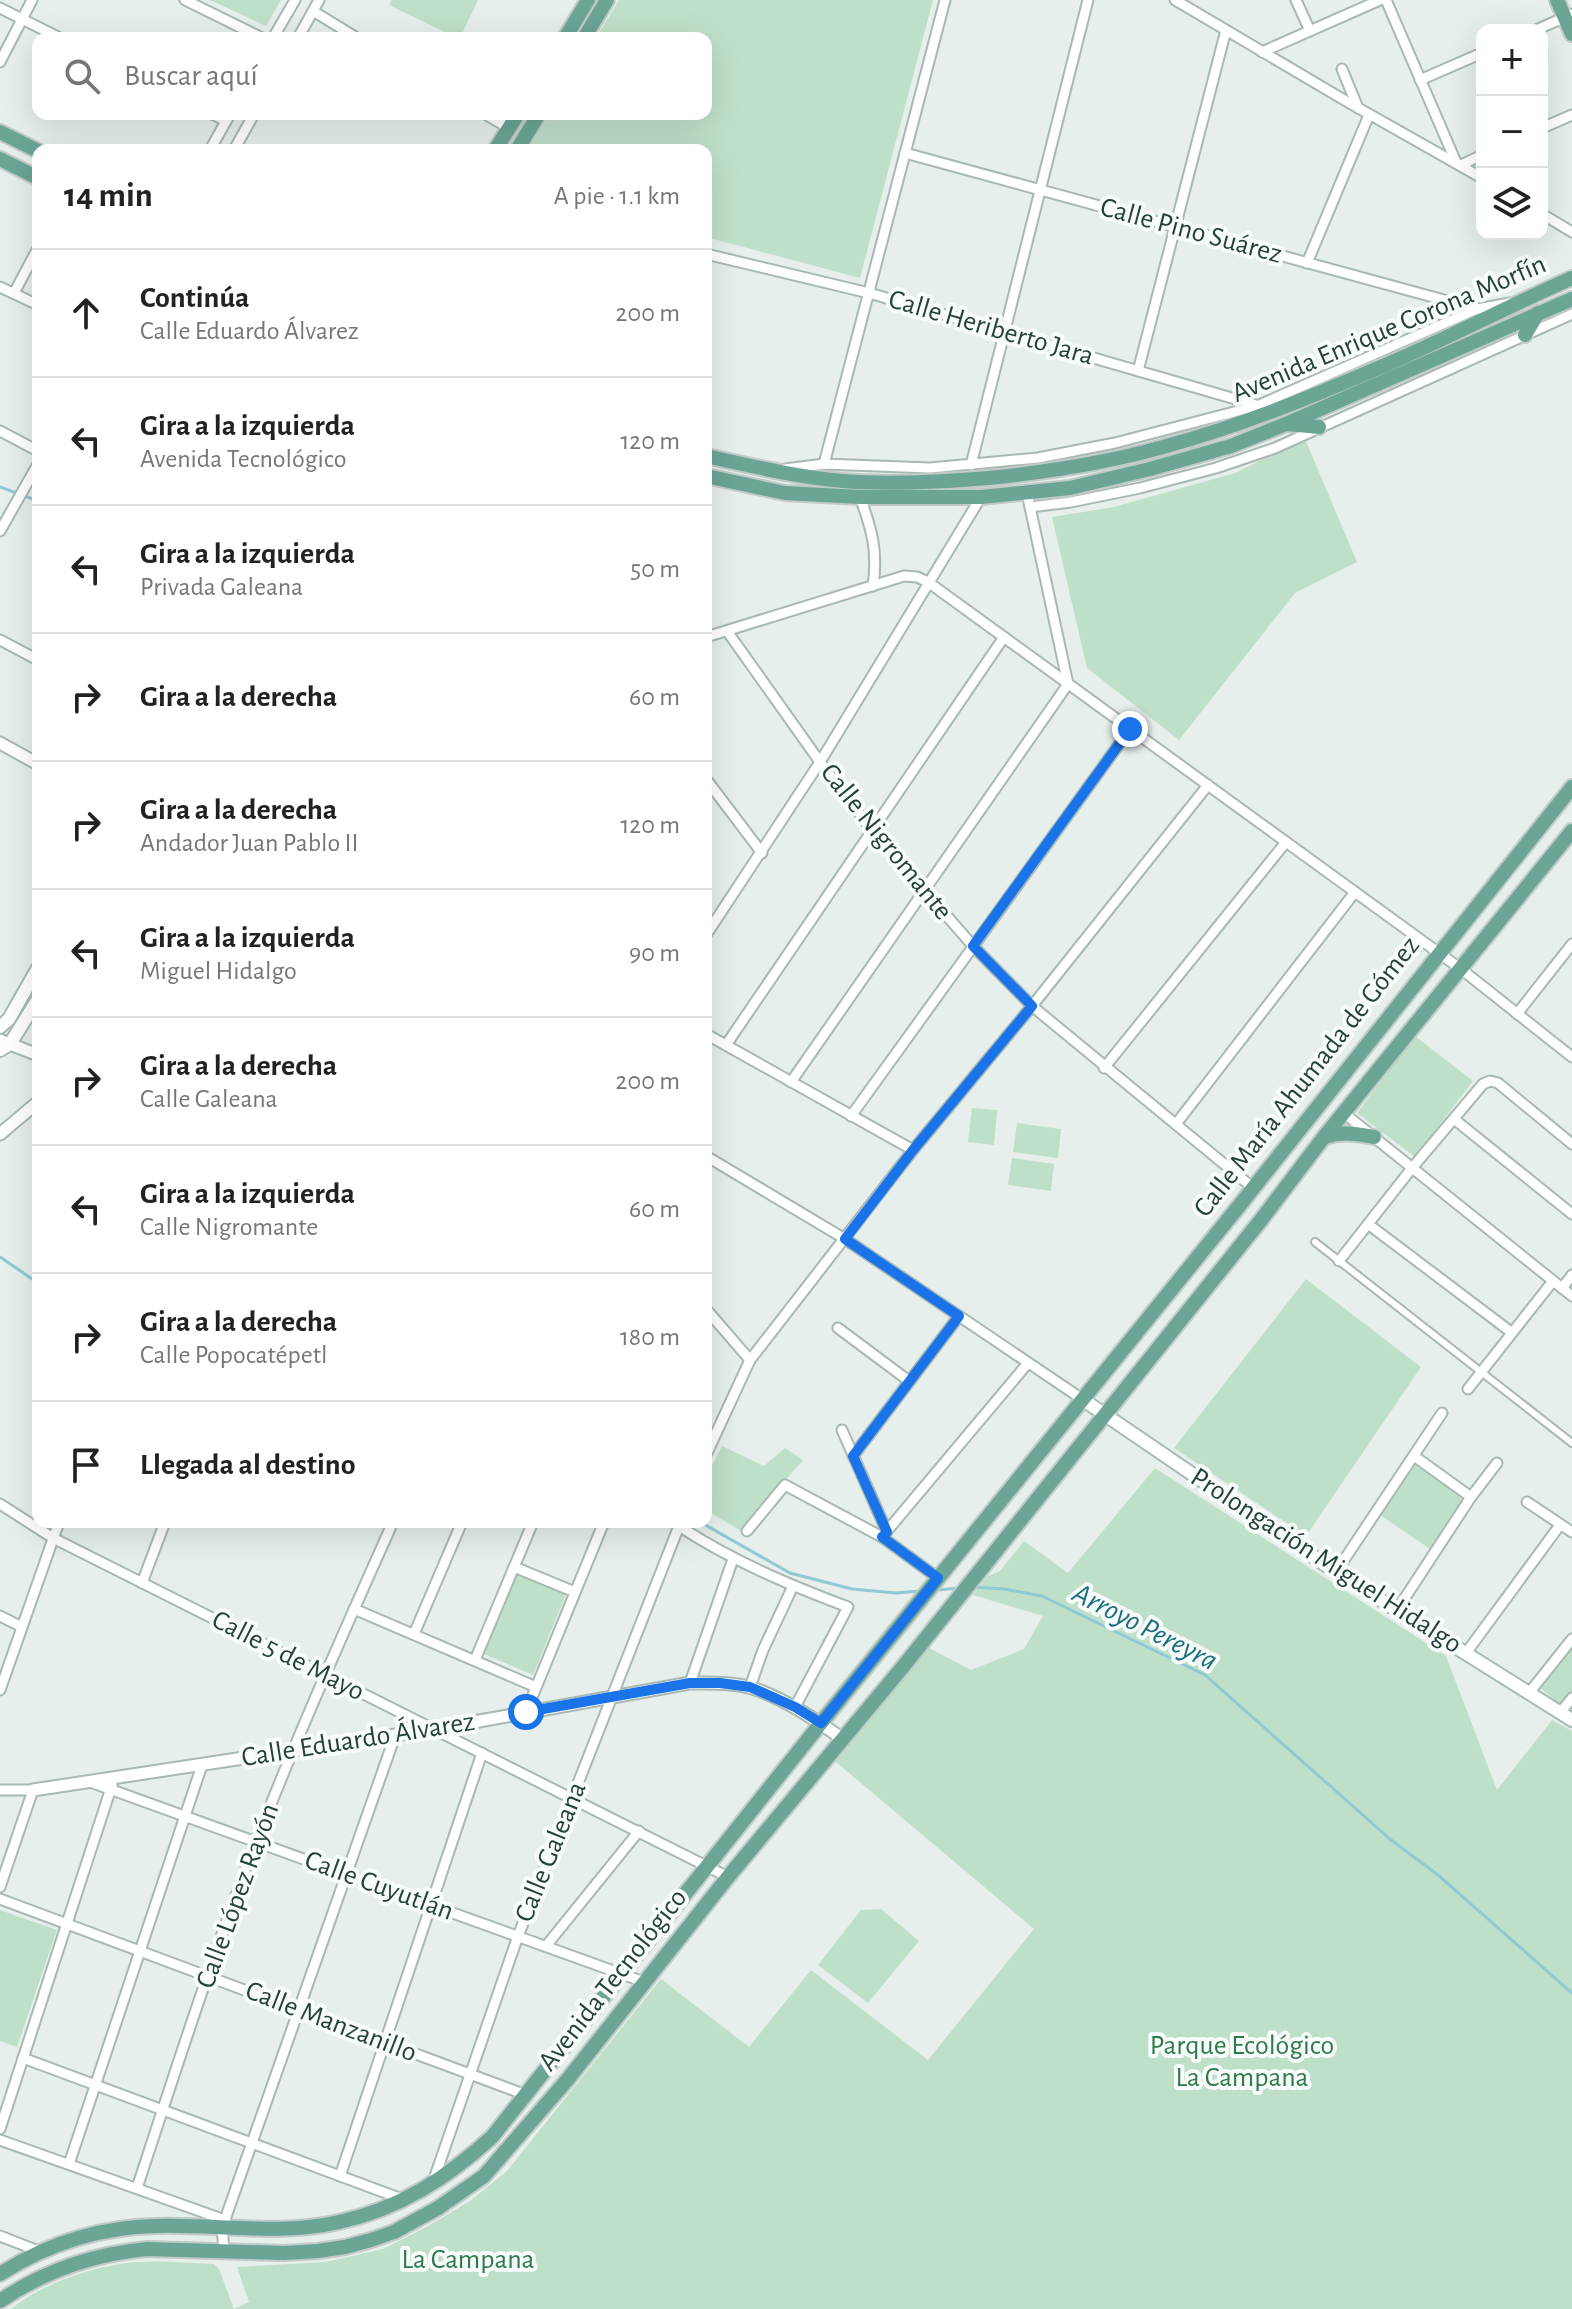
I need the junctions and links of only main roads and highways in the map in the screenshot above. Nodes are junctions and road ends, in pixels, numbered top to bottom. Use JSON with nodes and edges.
{"nodes":[{"id":1,"x":588,"y":0,"type":"edge"},
{"id":2,"x":607,"y":0,"type":"edge"},
{"id":3,"x":1557,"y":0,"type":"edge"},
{"id":4,"x":1568,"y":16,"type":"edge"},
{"id":5,"x":569,"y":32,"type":"edge"},
{"id":6,"x":588,"y":32,"type":"edge"},
{"id":7,"x":1572,"y":34,"type":"edge"},
{"id":8,"x":514,"y":120,"type":"edge"},
{"id":9,"x":535,"y":120,"type":"edge"},
{"id":10,"x":0,"y":132,"type":"edge"},
{"id":11,"x":499,"y":144,"type":"edge"},
{"id":12,"x":521,"y":144,"type":"edge"},
{"id":13,"x":32,"y":148,"type":"edge"},
{"id":14,"x":0,"y":159,"type":"edge"},
{"id":15,"x":32,"y":175,"type":"edge"},
{"id":16,"x":1572,"y":278,"type":"edge"},
{"id":17,"x":1572,"y":299,"type":"edge"},
{"id":18,"x":1538,"y":313,"type":"junction"},
{"id":19,"x":1525,"y":335,"type":"road end"},
{"id":20,"x":1286,"y":424,"type":"junction"},
{"id":21,"x":1319,"y":427,"type":"road end"},
{"id":22,"x":712,"y":457,"type":"edge"},
{"id":23,"x":712,"y":477,"type":"edge"},
{"id":24,"x":1572,"y":787,"type":"edge"},
{"id":25,"x":1571,"y":834,"type":"edge"},
{"id":26,"x":32,"y":979,"type":"edge"},
{"id":27,"x":32,"y":1007,"type":"edge"},
{"id":28,"x":0,"y":1027,"type":"edge"},
{"id":29,"x":3,"y":1044,"type":"edge"},
{"id":30,"x":1324,"y":1137,"type":"junction"},
{"id":31,"x":1374,"y":1137,"type":"road end"},
{"id":32,"x":1239,"y":1206,"type":"junction"},
{"id":33,"x":1261,"y":1220,"type":"junction"},
{"id":34,"x":1082,"y":1399,"type":"junction"},
{"id":35,"x":1104,"y":1415,"type":"junction"},
{"id":36,"x":1572,"y":1720,"type":"edge"},
{"id":37,"x":0,"y":2274,"type":"edge"},
{"id":38,"x":0,"y":2301,"type":"edge"}],
"edges":[{"from":1,"to":5,"type":"main road"},
{"from":2,"to":6,"type":"main road"},
{"from":3,"to":4,"type":"main road"},
{"from":4,"to":7,"type":"main road"},
{"from":8,"to":11,"type":"main road"},
{"from":9,"to":12,"type":"main road"},
{"from":10,"to":13,"type":"main road"},
{"from":14,"to":15,"type":"main road"},
{"from":16,"to":22,"type":"main road","name":"Avenida Enrique Corona Morfín"},
{"from":17,"to":18,"type":"main road","name":"Avenida Enrique Corona Morfín"},
{"from":18,"to":19,"type":"main road"},
{"from":18,"to":20,"type":"main road","name":"Avenida Enrique Corona Morfín"},
{"from":20,"to":21,"type":"main road"},
{"from":20,"to":23,"type":"main road","name":"Avenida Enrique Corona Morfín"},
{"from":24,"to":32,"type":"main road","name":"Calle María Ahumada de Gómez"},
{"from":25,"to":30,"type":"main road","name":"Calle María Ahumada de Gómez"},
{"from":26,"to":28,"type":"main road"},
{"from":27,"to":29,"type":"main road"},
{"from":30,"to":31,"type":"main road"},
{"from":30,"to":33,"type":"main road","name":"Calle María Ahumada de Gómez"},
{"from":32,"to":33,"type":"main road"},
{"from":32,"to":34,"type":"main road","name":"Calle María Ahumada de Gómez"},
{"from":33,"to":35,"type":"main road","name":"Calle María Ahumada de Gómez"},
{"from":34,"to":35,"type":"main road","name":"Prolongación Miguel Hidalgo"},
{"from":34,"to":37,"type":"main road","name":"Avenida Tecnológico"},
{"from":35,"to":36,"type":"main road","name":"Prolongación Miguel Hidalgo"},
{"from":35,"to":38,"type":"main road","name":"Avenida Tecnológico"}]}
